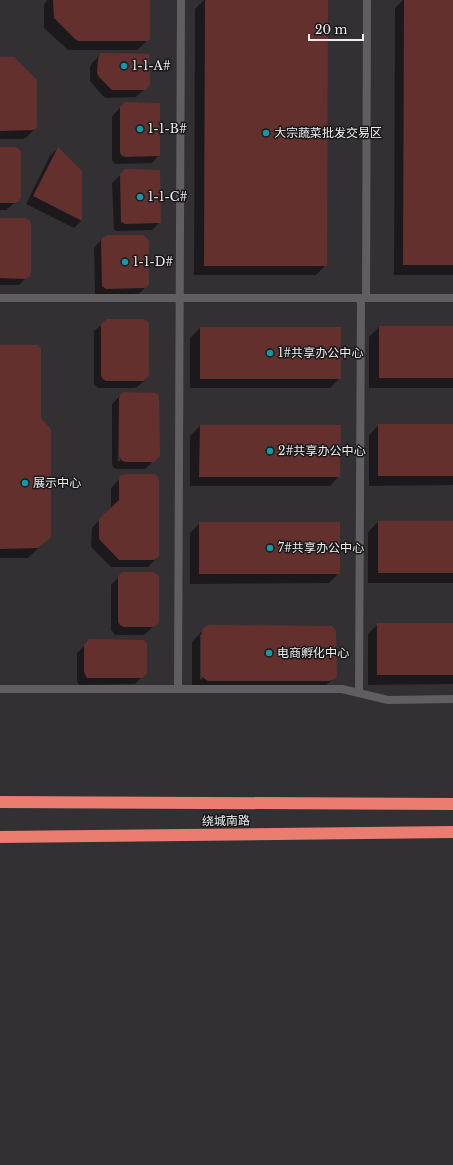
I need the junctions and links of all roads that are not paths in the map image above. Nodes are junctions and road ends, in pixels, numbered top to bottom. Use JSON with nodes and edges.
{"nodes":[{"id":1,"x":181,"y":0,"type":"edge"},
{"id":2,"x":367,"y":0,"type":"edge"},
{"id":3,"x":0,"y":298,"type":"edge"},
{"id":4,"x":180,"y":298,"type":"junction"},
{"id":5,"x":363,"y":298,"type":"junction"},
{"id":6,"x":453,"y":298,"type":"edge"},
{"id":7,"x":0,"y":689,"type":"edge"},
{"id":8,"x":178,"y":689,"type":"junction"},
{"id":9,"x":359,"y":693,"type":"junction"},
{"id":10,"x":453,"y":699,"type":"edge"},
{"id":11,"x":0,"y":802,"type":"edge"},
{"id":12,"x":453,"y":804,"type":"edge"},
{"id":13,"x":453,"y":832,"type":"edge"},
{"id":14,"x":0,"y":837,"type":"edge"}],
"edges":[{"from":1,"to":4,"type":"lane"},
{"from":2,"to":5,"type":"lane"},
{"from":3,"to":4,"type":"lane"},
{"from":4,"to":5,"type":"lane"},
{"from":4,"to":8,"type":"lane"},
{"from":5,"to":6,"type":"lane"},
{"from":5,"to":9,"type":"lane"},
{"from":7,"to":8,"type":"lane"},
{"from":8,"to":9,"type":"lane"},
{"from":9,"to":10,"type":"lane"},
{"from":11,"to":12,"type":"highway","name":"绕城南路"},
{"from":13,"to":14,"type":"highway","name":"绕城南路"}]}
